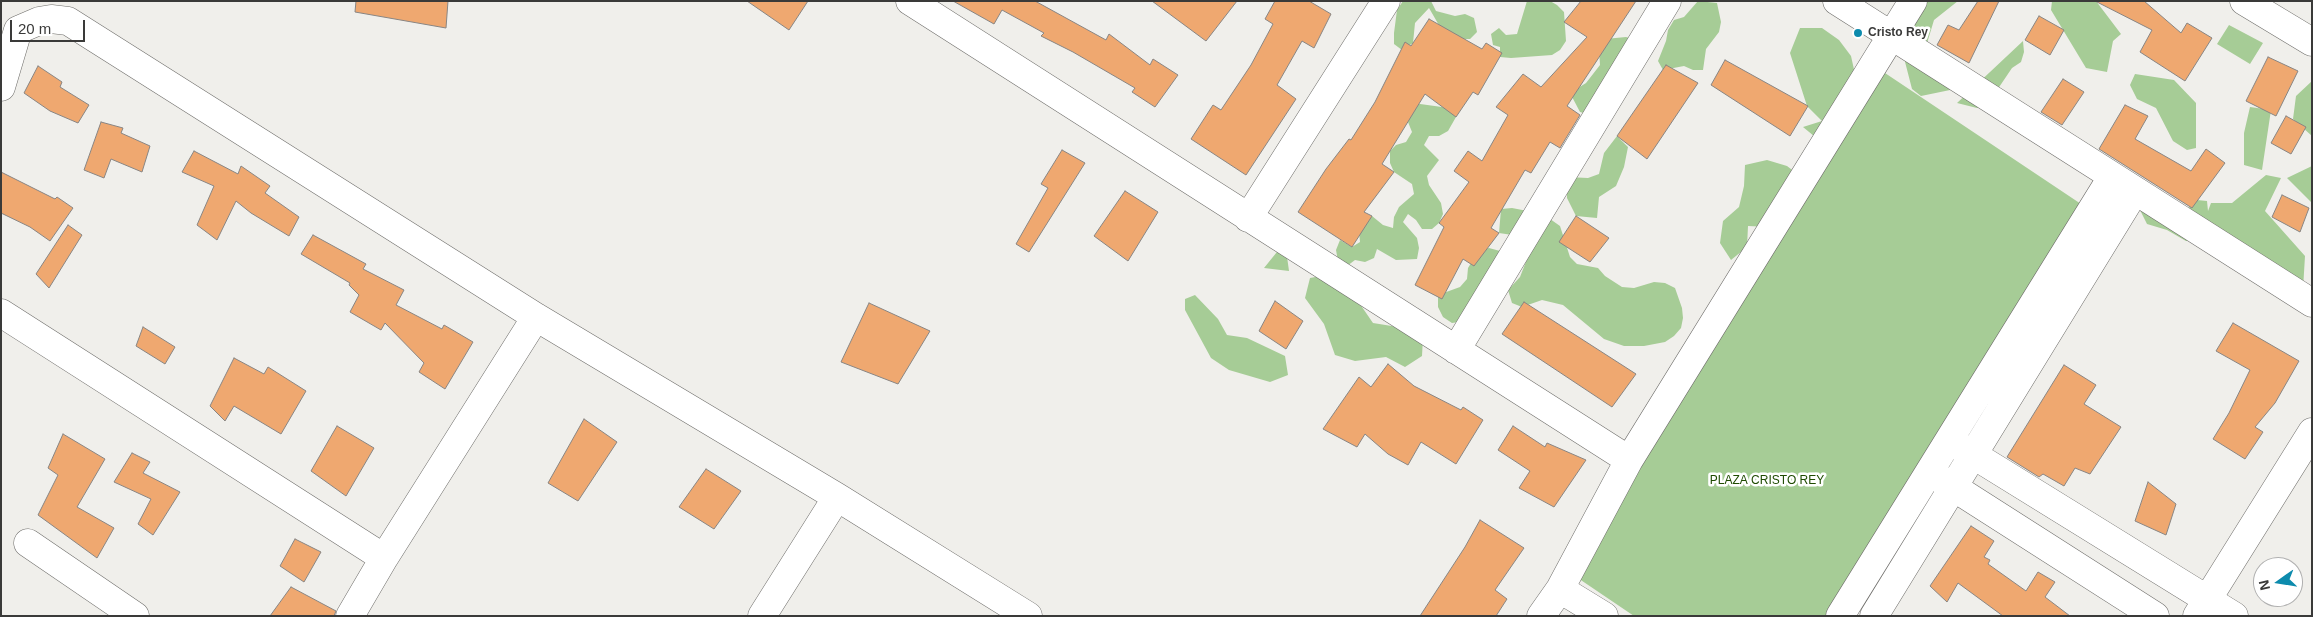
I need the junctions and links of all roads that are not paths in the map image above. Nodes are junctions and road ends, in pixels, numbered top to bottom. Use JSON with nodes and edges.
{"nodes":[{"id":1,"x":910,"y":1,"type":"edge"},
{"id":2,"x":1667,"y":1,"type":"edge"},
{"id":3,"x":1837,"y":1,"type":"edge"},
{"id":4,"x":1913,"y":1,"type":"edge"},
{"id":5,"x":2244,"y":1,"type":"edge"},
{"id":6,"x":1381,"y":3,"type":"edge"},
{"id":7,"x":1891,"y":36,"type":"junction"},
{"id":8,"x":2312,"y":42,"type":"edge"},
{"id":9,"x":1,"y":87,"type":"edge"},
{"id":10,"x":2112,"y":177,"type":"junction"},
{"id":11,"x":2135,"y":191,"type":"junction"},
{"id":12,"x":1248,"y":218,"type":"junction"},
{"id":13,"x":2312,"y":303,"type":"edge"},
{"id":14,"x":1,"y":313,"type":"edge"},
{"id":15,"x":536,"y":317,"type":"junction"},
{"id":16,"x":1456,"y":350,"type":"junction"},
{"id":17,"x":2312,"y":432,"type":"edge"},
{"id":18,"x":1950,"y":440,"type":"junction"},
{"id":19,"x":1974,"y":455,"type":"junction"},
{"id":20,"x":1629,"y":460,"type":"junction"},
{"id":21,"x":1930,"y":472,"type":"junction"},
{"id":22,"x":1954,"y":488,"type":"junction"},
{"id":23,"x":837,"y":497,"type":"junction"},
{"id":24,"x":28,"y":543,"type":"dead end"},
{"id":25,"x":384,"y":558,"type":"junction"},
{"id":26,"x":1560,"y":588,"type":"junction"},
{"id":27,"x":2202,"y":607,"type":"edge"},
{"id":28,"x":135,"y":616,"type":"edge"},
{"id":29,"x":350,"y":616,"type":"edge"},
{"id":30,"x":762,"y":616,"type":"edge"},
{"id":31,"x":1028,"y":616,"type":"edge"},
{"id":32,"x":1541,"y":616,"type":"edge"},
{"id":33,"x":1604,"y":616,"type":"edge"},
{"id":34,"x":1840,"y":616,"type":"edge"},
{"id":35,"x":1874,"y":616,"type":"edge"},
{"id":36,"x":2155,"y":616,"type":"edge"},
{"id":37,"x":2234,"y":616,"type":"edge"}],
"edges":[{"from":1,"to":12,"type":"street"},
{"from":2,"to":16,"type":"street"},
{"from":3,"to":7,"type":"street"},
{"from":4,"to":7,"type":"street"},
{"from":5,"to":8,"type":"street"},
{"from":6,"to":12,"type":"street"},
{"from":7,"to":10,"type":"street"},
{"from":7,"to":20,"type":"street"},
{"from":9,"to":15,"type":"street"},
{"from":10,"to":11,"type":"street"},
{"from":10,"to":18,"type":"street"},
{"from":11,"to":13,"type":"street"},
{"from":11,"to":19,"type":"street"},
{"from":12,"to":16,"type":"street"},
{"from":14,"to":25,"type":"street"},
{"from":15,"to":23,"type":"street"},
{"from":15,"to":25,"type":"street"},
{"from":16,"to":20,"type":"street"},
{"from":17,"to":27,"type":"street"},
{"from":18,"to":19,"type":"street"},
{"from":18,"to":21,"type":"street"},
{"from":19,"to":22,"type":"street"},
{"from":19,"to":27,"type":"street"},
{"from":20,"to":26,"type":"street"},
{"from":21,"to":22,"type":"street"},
{"from":21,"to":34,"type":"street"},
{"from":22,"to":35,"type":"street"},
{"from":22,"to":36,"type":"street"},
{"from":23,"to":30,"type":"street"},
{"from":23,"to":31,"type":"street"},
{"from":24,"to":28,"type":"street"},
{"from":25,"to":29,"type":"street"},
{"from":26,"to":32,"type":"street"},
{"from":26,"to":33,"type":"street"},
{"from":27,"to":37,"type":"street"}]}
